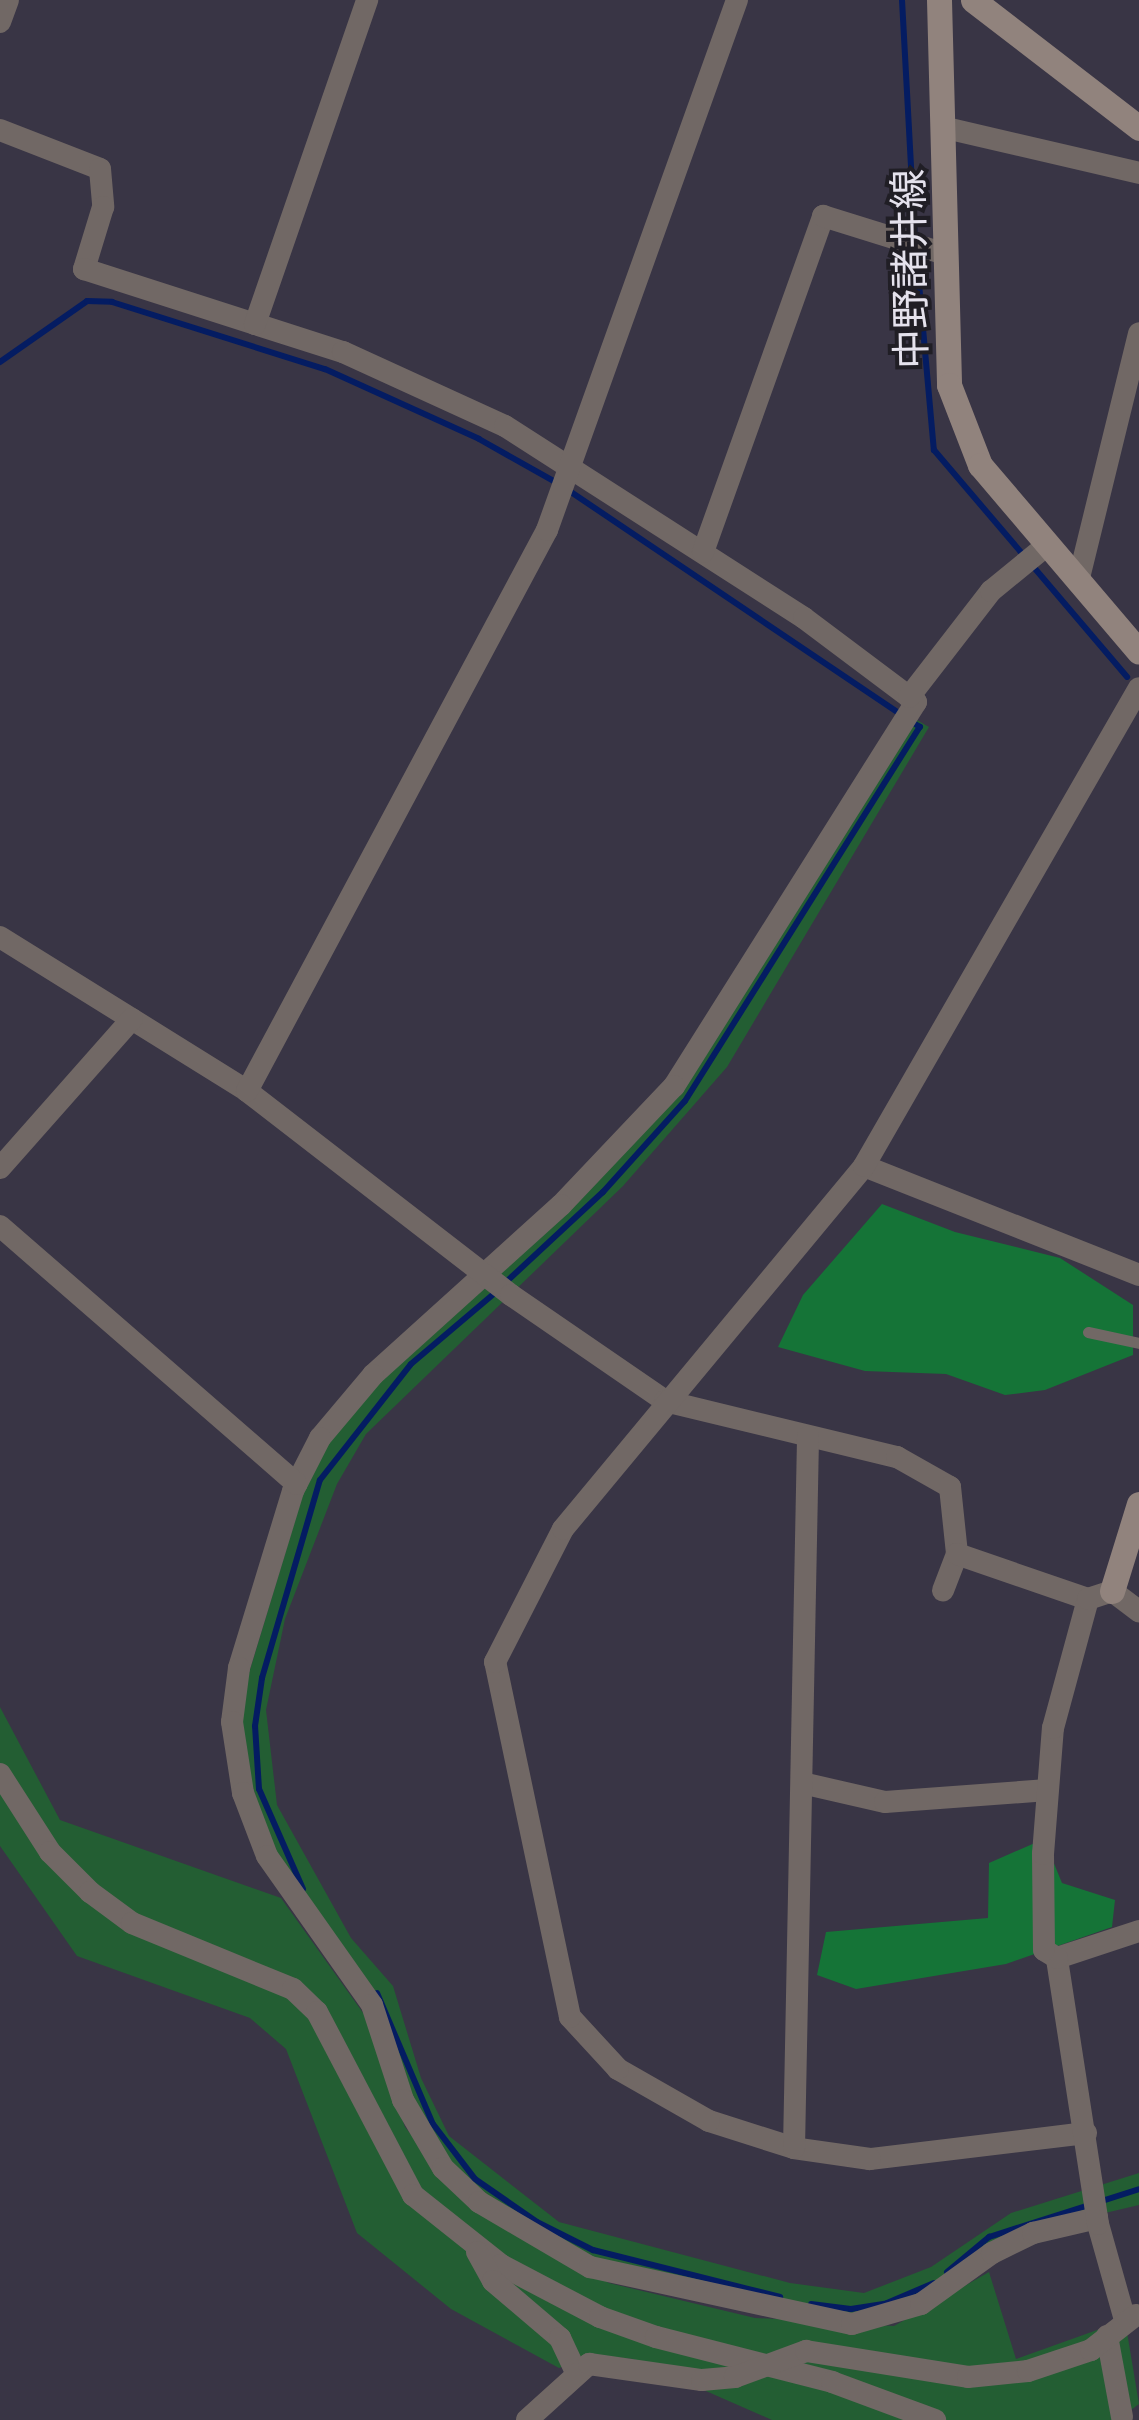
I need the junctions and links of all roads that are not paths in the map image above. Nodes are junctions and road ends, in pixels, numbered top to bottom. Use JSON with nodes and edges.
{"nodes":[{"id":1,"x":8,"y":0,"type":"edge"},
{"id":2,"x":367,"y":0,"type":"edge"},
{"id":3,"x":737,"y":0,"type":"edge"},
{"id":4,"x":939,"y":0,"type":"edge"},
{"id":5,"x":973,"y":0,"type":"edge"},
{"id":6,"x":0,"y":22,"type":"edge"},
{"id":7,"x":946,"y":128,"type":"junction"},
{"id":8,"x":1139,"y":128,"type":"edge"},
{"id":9,"x":0,"y":130,"type":"edge"},
{"id":10,"x":1139,"y":173,"type":"edge"},
{"id":11,"x":945,"y":254,"type":"junction"},
{"id":12,"x":255,"y":324,"type":"junction"},
{"id":13,"x":1139,"y":333,"type":"edge"},
{"id":14,"x":574,"y":466,"type":"junction"},
{"id":15,"x":1046,"y":546,"type":"junction"},
{"id":16,"x":704,"y":552,"type":"junction"},
{"id":17,"x":1078,"y":582,"type":"junction"},
{"id":18,"x":1139,"y":652,"type":"edge"},
{"id":19,"x":1139,"y":688,"type":"edge"},
{"id":20,"x":909,"y":697,"type":"junction"},
{"id":21,"x":0,"y":937,"type":"edge"},
{"id":22,"x":132,"y":1019,"type":"junction"},
{"id":23,"x":247,"y":1091,"type":"junction"},
{"id":24,"x":864,"y":1166,"type":"junction"},
{"id":25,"x":0,"y":1168,"type":"edge"},
{"id":26,"x":0,"y":1226,"type":"edge"},
{"id":27,"x":483,"y":1272,"type":"junction"},
{"id":28,"x":1139,"y":1275,"type":"edge"},
{"id":29,"x":1088,"y":1332,"type":"dead end"},
{"id":30,"x":1139,"y":1343,"type":"edge"},
{"id":31,"x":664,"y":1401,"type":"junction"},
{"id":32,"x":808,"y":1436,"type":"junction"},
{"id":33,"x":297,"y":1484,"type":"junction"},
{"id":34,"x":1139,"y":1504,"type":"edge"},
{"id":35,"x":957,"y":1554,"type":"junction"},
{"id":36,"x":944,"y":1590,"type":"dead end"},
{"id":37,"x":1100,"y":1595,"type":"junction"},
{"id":38,"x":1139,"y":1611,"type":"edge"},
{"id":39,"x":0,"y":1774,"type":"edge"},
{"id":40,"x":802,"y":1784,"type":"junction"},
{"id":41,"x":1048,"y":1790,"type":"junction"},
{"id":42,"x":1139,"y":1930,"type":"edge"},
{"id":43,"x":1057,"y":1958,"type":"junction"},
{"id":44,"x":1086,"y":2133,"type":"junction"},
{"id":45,"x":794,"y":2148,"type":"junction"},
{"id":46,"x":1097,"y":2218,"type":"junction"},
{"id":47,"x":472,"y":2245,"type":"junction"},
{"id":48,"x":1132,"y":2317,"type":"edge"},
{"id":49,"x":1107,"y":2336,"type":"junction"},
{"id":50,"x":761,"y":2365,"type":"junction"},
{"id":51,"x":576,"y":2374,"type":"junction"},
{"id":52,"x":1122,"y":2416,"type":"dead end"},
{"id":53,"x":527,"y":2420,"type":"edge"},
{"id":54,"x":935,"y":2420,"type":"edge"}],
"edges":[{"from":1,"to":6,"type":"street"},
{"from":2,"to":12,"type":"street"},
{"from":3,"to":14,"type":"street"},
{"from":4,"to":7,"type":"main road","name":"中野諸井線"},
{"from":5,"to":8,"type":"main road"},
{"from":7,"to":10,"type":"street"},
{"from":7,"to":11,"type":"main road","name":"中野諸井線"},
{"from":9,"to":12,"type":"street"},
{"from":11,"to":15,"type":"main road","name":"中野諸井線"},
{"from":11,"to":16,"type":"street"},
{"from":12,"to":14,"type":"street"},
{"from":13,"to":17,"type":"street"},
{"from":14,"to":16,"type":"street"},
{"from":14,"to":23,"type":"street"},
{"from":15,"to":17,"type":"main road","name":"中野諸井線"},
{"from":15,"to":20,"type":"street"},
{"from":16,"to":20,"type":"street"},
{"from":17,"to":18,"type":"main road","name":"中野諸井線"},
{"from":19,"to":24,"type":"street"},
{"from":20,"to":27,"type":"street"},
{"from":21,"to":22,"type":"street"},
{"from":22,"to":23,"type":"street"},
{"from":22,"to":25,"type":"street"},
{"from":23,"to":27,"type":"street"},
{"from":24,"to":28,"type":"street"},
{"from":24,"to":31,"type":"street"},
{"from":26,"to":33,"type":"street"},
{"from":27,"to":31,"type":"street"},
{"from":27,"to":33,"type":"street"},
{"from":29,"to":30,"type":"lane"},
{"from":31,"to":32,"type":"street"},
{"from":31,"to":45,"type":"street"},
{"from":32,"to":35,"type":"street"},
{"from":32,"to":40,"type":"street"},
{"from":33,"to":46,"type":"street"},
{"from":34,"to":37,"type":"main road"},
{"from":35,"to":36,"type":"street"},
{"from":35,"to":37,"type":"street"},
{"from":37,"to":38,"type":"street"},
{"from":37,"to":41,"type":"street"},
{"from":39,"to":47,"type":"street"},
{"from":40,"to":41,"type":"street"},
{"from":40,"to":45,"type":"street"},
{"from":41,"to":43,"type":"street"},
{"from":42,"to":43,"type":"street"},
{"from":43,"to":44,"type":"street"},
{"from":44,"to":45,"type":"street"},
{"from":44,"to":46,"type":"street"},
{"from":46,"to":48,"type":"street"},
{"from":47,"to":50,"type":"street"},
{"from":47,"to":51,"type":"street"},
{"from":48,"to":49,"type":"street"},
{"from":49,"to":50,"type":"street"},
{"from":49,"to":52,"type":"street"},
{"from":50,"to":51,"type":"street"},
{"from":50,"to":54,"type":"street"},
{"from":51,"to":53,"type":"street"}]}
